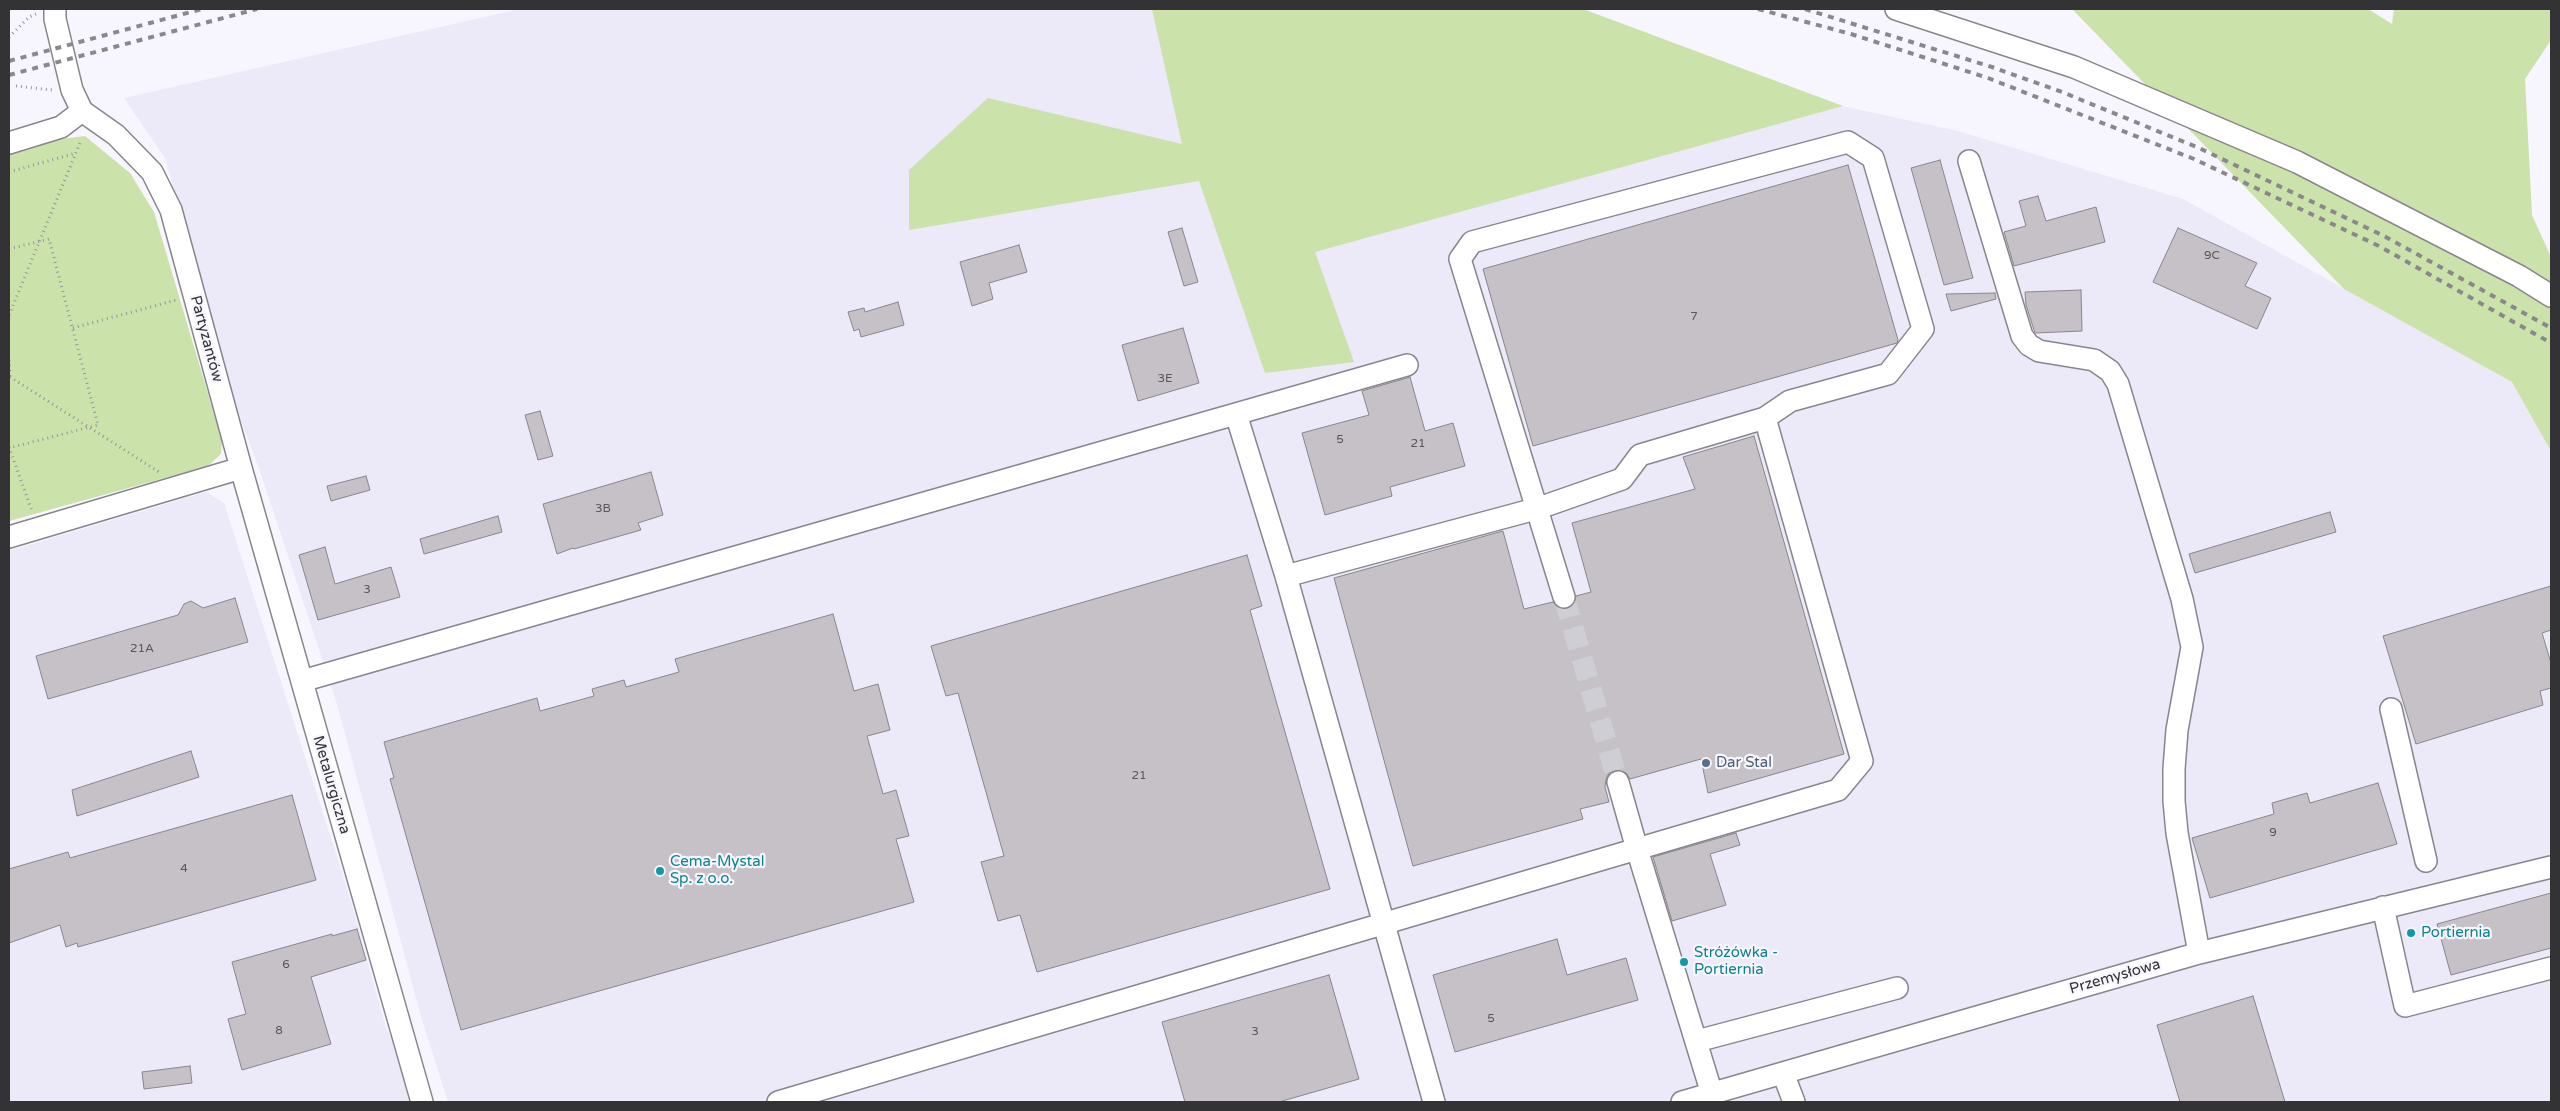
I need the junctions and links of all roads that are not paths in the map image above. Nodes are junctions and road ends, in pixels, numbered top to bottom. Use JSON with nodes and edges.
{"nodes":[{"id":1,"x":1896,"y":9,"type":"edge"},
{"id":2,"x":49,"y":10,"type":"edge"},
{"id":3,"x":82,"y":111,"type":"junction"},
{"id":4,"x":9,"y":143,"type":"edge"},
{"id":5,"x":1969,"y":161,"type":"dead end"},
{"id":6,"x":2551,"y":296,"type":"edge"},
{"id":7,"x":1407,"y":365,"type":"dead end"},
{"id":8,"x":1236,"y":414,"type":"junction"},
{"id":9,"x":1765,"y":418,"type":"junction"},
{"id":10,"x":241,"y":468,"type":"junction"},
{"id":11,"x":1539,"y":508,"type":"junction"},
{"id":12,"x":9,"y":537,"type":"edge"},
{"id":13,"x":1286,"y":576,"type":"junction"},
{"id":14,"x":1564,"y":597,"type":"tunnel mouth"},
{"id":15,"x":302,"y":682,"type":"junction"},
{"id":16,"x":2391,"y":709,"type":"dead end"},
{"id":17,"x":1618,"y":782,"type":"tunnel mouth"},
{"id":18,"x":1637,"y":849,"type":"junction"},
{"id":19,"x":2426,"y":861,"type":"dead end"},
{"id":20,"x":2551,"y":867,"type":"edge"},
{"id":21,"x":2383,"y":907,"type":"junction"},
{"id":22,"x":1382,"y":925,"type":"junction"},
{"id":23,"x":2199,"y":953,"type":"junction"},
{"id":24,"x":2551,"y":968,"type":"edge"},
{"id":25,"x":1897,"y":988,"type":"dead end"},
{"id":26,"x":1697,"y":1041,"type":"junction"},
{"id":27,"x":1783,"y":1073,"type":"junction"},
{"id":28,"x":1712,"y":1094,"type":"junction"},
{"id":29,"x":422,"y":1102,"type":"edge"},
{"id":30,"x":778,"y":1102,"type":"edge"},
{"id":31,"x":1434,"y":1102,"type":"edge"},
{"id":32,"x":1682,"y":1102,"type":"edge"},
{"id":33,"x":1794,"y":1102,"type":"edge"}],
"edges":[{"from":1,"to":6,"type":"street"},
{"from":2,"to":3,"type":"street","name":"Partyzantów"},
{"from":3,"to":4,"type":"street"},
{"from":3,"to":10,"type":"street","name":"Partyzantów"},
{"from":5,"to":23,"type":"street"},
{"from":7,"to":8,"type":"street"},
{"from":8,"to":13,"type":"street"},
{"from":8,"to":15,"type":"street"},
{"from":9,"to":11,"type":"street"},
{"from":9,"to":11,"type":"street"},
{"from":9,"to":18,"type":"street"},
{"from":10,"to":12,"type":"street"},
{"from":10,"to":15,"type":"street","name":"Metalurgiczna"},
{"from":11,"to":13,"type":"street"},
{"from":11,"to":14,"type":"street"},
{"from":13,"to":22,"type":"street"},
{"from":15,"to":29,"type":"street","name":"Metalurgiczna"},
{"from":16,"to":19,"type":"street"},
{"from":17,"to":18,"type":"street"},
{"from":18,"to":22,"type":"street"},
{"from":18,"to":26,"type":"street"},
{"from":20,"to":21,"type":"street","name":"Przemysłowa"},
{"from":21,"to":23,"type":"street","name":"Przemysłowa"},
{"from":21,"to":24,"type":"street"},
{"from":22,"to":30,"type":"street"},
{"from":22,"to":31,"type":"street"},
{"from":23,"to":27,"type":"street","name":"Przemysłowa"},
{"from":25,"to":26,"type":"street"},
{"from":26,"to":28,"type":"street"},
{"from":27,"to":28,"type":"street","name":"Przemysłowa"},
{"from":27,"to":33,"type":"street"},
{"from":28,"to":32,"type":"street","name":"Przemysłowa"}]}
